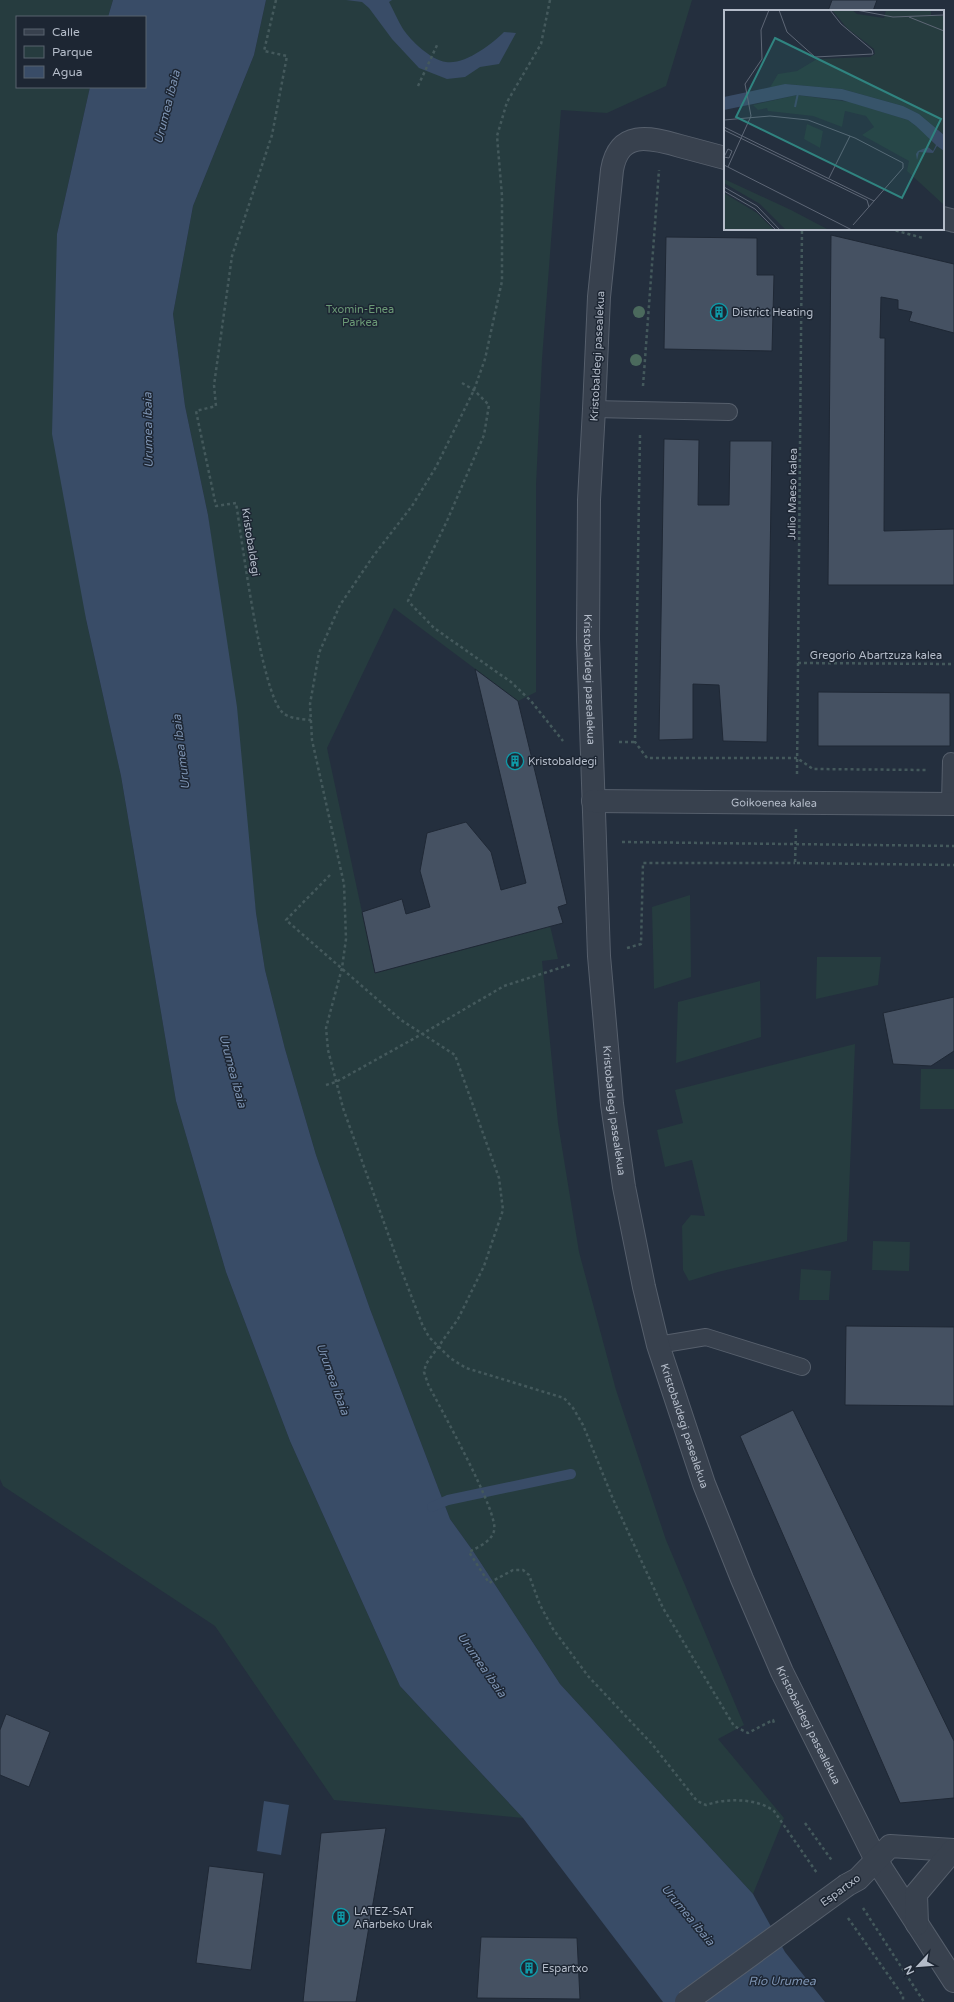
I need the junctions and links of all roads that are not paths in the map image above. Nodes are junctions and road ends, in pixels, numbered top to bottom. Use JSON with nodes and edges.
{"nodes":[{"id":1,"x":724,"y":158,"type":"edge"},
{"id":2,"x":944,"y":218,"type":"edge"},
{"id":3,"x":954,"y":221,"type":"edge"},
{"id":4,"x":594,"y":409,"type":"junction"},
{"id":5,"x":729,"y":412,"type":"dead end"},
{"id":6,"x":951,"y":765,"type":"road end"},
{"id":7,"x":593,"y":801,"type":"junction"},
{"id":8,"x":952,"y":804,"type":"edge"},
{"id":9,"x":658,"y":1345,"type":"junction"},
{"id":10,"x":802,"y":1367,"type":"dead end"},
{"id":11,"x":954,"y":1850,"type":"edge"},
{"id":12,"x":876,"y":1860,"type":"junction"},
{"id":13,"x":917,"y":1925,"type":"junction"},
{"id":14,"x":954,"y":1981,"type":"edge"},
{"id":15,"x":686,"y":2002,"type":"edge"}],
"edges":[{"from":1,"to":4,"type":"street","name":"Kristobaldegi pasealekua"},
{"from":2,"to":3,"type":"street"},
{"from":4,"to":5,"type":"lane"},
{"from":4,"to":7,"type":"street","name":"Kristobaldegi pasealekua"},
{"from":6,"to":8,"type":"lane"},
{"from":7,"to":8,"type":"street","name":"Goikoenea kalea"},
{"from":7,"to":9,"type":"street","name":"Kristobaldegi pasealekua"},
{"from":9,"to":10,"type":"lane"},
{"from":9,"to":12,"type":"street","name":"Kristobaldegi pasealekua"},
{"from":11,"to":12,"type":"street","name":"Espartxo"},
{"from":11,"to":13,"type":"street"},
{"from":12,"to":13,"type":"street","name":"Kristobaldegi pasealekua"},
{"from":12,"to":15,"type":"street","name":"Espartxo","bridge":true},
{"from":13,"to":14,"type":"street","name":"Kristobaldegi pasealekua"}]}
